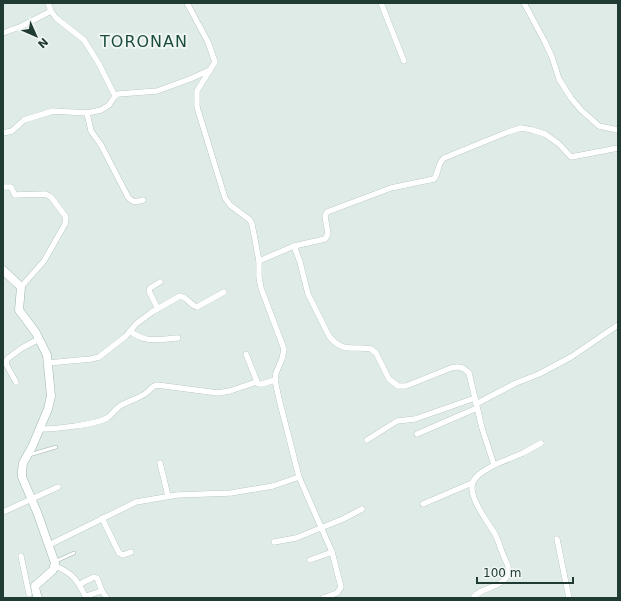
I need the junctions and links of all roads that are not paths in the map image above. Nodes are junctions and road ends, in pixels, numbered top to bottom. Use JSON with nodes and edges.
{"nodes":[{"id":1,"x":48,"y":3,"type":"edge"},
{"id":2,"x":187,"y":3,"type":"edge"},
{"id":3,"x":381,"y":3,"type":"edge"},
{"id":4,"x":524,"y":3,"type":"edge"},
{"id":5,"x":51,"y":11,"type":"junction"},
{"id":6,"x":3,"y":33,"type":"edge"},
{"id":7,"x":404,"y":61,"type":"dead end"},
{"id":8,"x":212,"y":69,"type":"junction"},
{"id":9,"x":115,"y":96,"type":"junction"},
{"id":10,"x":87,"y":113,"type":"junction"},
{"id":11,"x":618,"y":130,"type":"edge"},
{"id":12,"x":3,"y":133,"type":"edge"},
{"id":13,"x":618,"y":148,"type":"edge"},
{"id":14,"x":3,"y":187,"type":"edge"},
{"id":15,"x":143,"y":200,"type":"dead end"},
{"id":16,"x":294,"y":246,"type":"junction"},
{"id":17,"x":259,"y":261,"type":"junction"},
{"id":18,"x":3,"y":270,"type":"edge"},
{"id":19,"x":160,"y":282,"type":"dead end"},
{"id":20,"x":21,"y":287,"type":"junction"},
{"id":21,"x":224,"y":292,"type":"dead end"},
{"id":22,"x":158,"y":309,"type":"junction"},
{"id":23,"x":618,"y":325,"type":"edge"},
{"id":24,"x":130,"y":331,"type":"junction"},
{"id":25,"x":178,"y":338,"type":"dead end"},
{"id":26,"x":39,"y":339,"type":"junction"},
{"id":27,"x":246,"y":354,"type":"dead end"},
{"id":28,"x":48,"y":363,"type":"junction"},
{"id":29,"x":275,"y":380,"type":"junction"},
{"id":30,"x":16,"y":382,"type":"dead end"},
{"id":31,"x":256,"y":382,"type":"junction"},
{"id":32,"x":476,"y":403,"type":"junction"},
{"id":33,"x":40,"y":429,"type":"junction"},
{"id":34,"x":417,"y":434,"type":"dead end"},
{"id":35,"x":367,"y":440,"type":"dead end"},
{"id":36,"x":541,"y":443,"type":"dead end"},
{"id":37,"x":56,"y":447,"type":"dead end"},
{"id":38,"x":27,"y":456,"type":"junction"},
{"id":39,"x":160,"y":463,"type":"dead end"},
{"id":40,"x":494,"y":465,"type":"junction"},
{"id":41,"x":300,"y":477,"type":"junction"},
{"id":42,"x":472,"y":483,"type":"junction"},
{"id":43,"x":58,"y":487,"type":"dead end"},
{"id":44,"x":168,"y":496,"type":"junction"},
{"id":45,"x":30,"y":499,"type":"junction"},
{"id":46,"x":423,"y":504,"type":"dead end"},
{"id":47,"x":362,"y":509,"type":"dead end"},
{"id":48,"x":3,"y":512,"type":"edge"},
{"id":49,"x":102,"y":518,"type":"junction"},
{"id":50,"x":321,"y":528,"type":"junction"},
{"id":51,"x":557,"y":539,"type":"dead end"},
{"id":52,"x":274,"y":542,"type":"dead end"},
{"id":53,"x":49,"y":545,"type":"junction"},
{"id":54,"x":131,"y":552,"type":"dead end"},
{"id":55,"x":332,"y":552,"type":"junction"},
{"id":56,"x":74,"y":553,"type":"dead end"},
{"id":57,"x":21,"y":556,"type":"dead end"},
{"id":58,"x":310,"y":560,"type":"dead end"},
{"id":59,"x":55,"y":564,"type":"junction"},
{"id":60,"x":80,"y":584,"type":"junction"},
{"id":61,"x":32,"y":591,"type":"junction"},
{"id":62,"x":102,"y":591,"type":"junction"},
{"id":63,"x":86,"y":597,"type":"edge"},
{"id":64,"x":24,"y":598,"type":"edge"},
{"id":65,"x":38,"y":598,"type":"edge"},
{"id":66,"x":107,"y":598,"type":"edge"},
{"id":67,"x":323,"y":598,"type":"edge"},
{"id":68,"x":473,"y":598,"type":"edge"},
{"id":69,"x":569,"y":598,"type":"edge"}],
"edges":[{"from":1,"to":5,"type":"street"},
{"from":2,"to":8,"type":"street"},
{"from":3,"to":7,"type":"street"},
{"from":4,"to":11,"type":"street"},
{"from":5,"to":6,"type":"street"},
{"from":5,"to":9,"type":"street"},
{"from":8,"to":9,"type":"street"},
{"from":8,"to":17,"type":"street"},
{"from":9,"to":10,"type":"street"},
{"from":10,"to":12,"type":"street"},
{"from":10,"to":15,"type":"street"},
{"from":13,"to":16,"type":"street"},
{"from":14,"to":20,"type":"street"},
{"from":16,"to":17,"type":"street"},
{"from":16,"to":32,"type":"street"},
{"from":17,"to":29,"type":"street"},
{"from":18,"to":20,"type":"street"},
{"from":19,"to":22,"type":"street"},
{"from":20,"to":26,"type":"street"},
{"from":21,"to":22,"type":"street"},
{"from":22,"to":24,"type":"street"},
{"from":23,"to":32,"type":"street"},
{"from":24,"to":25,"type":"street"},
{"from":24,"to":28,"type":"street"},
{"from":26,"to":28,"type":"street"},
{"from":26,"to":30,"type":"street"},
{"from":27,"to":31,"type":"street"},
{"from":28,"to":33,"type":"street"},
{"from":29,"to":31,"type":"street"},
{"from":29,"to":41,"type":"street"},
{"from":31,"to":33,"type":"street"},
{"from":32,"to":34,"type":"street"},
{"from":32,"to":35,"type":"street"},
{"from":32,"to":40,"type":"street"},
{"from":33,"to":38,"type":"street"},
{"from":36,"to":40,"type":"street"},
{"from":37,"to":38,"type":"lane"},
{"from":38,"to":45,"type":"street"},
{"from":39,"to":44,"type":"street"},
{"from":40,"to":42,"type":"street"},
{"from":41,"to":44,"type":"street"},
{"from":41,"to":50,"type":"street"},
{"from":42,"to":46,"type":"street"},
{"from":42,"to":68,"type":"street"},
{"from":43,"to":45,"type":"street"},
{"from":44,"to":49,"type":"street"},
{"from":45,"to":48,"type":"street"},
{"from":45,"to":53,"type":"street"},
{"from":47,"to":50,"type":"street"},
{"from":49,"to":53,"type":"street"},
{"from":49,"to":54,"type":"street"},
{"from":50,"to":52,"type":"street"},
{"from":50,"to":55,"type":"street"},
{"from":51,"to":69,"type":"street"},
{"from":53,"to":59,"type":"street"},
{"from":55,"to":58,"type":"street"},
{"from":55,"to":67,"type":"street"},
{"from":56,"to":59,"type":"lane"},
{"from":57,"to":61,"type":"street"},
{"from":59,"to":60,"type":"street"},
{"from":59,"to":61,"type":"street"},
{"from":60,"to":62,"type":"street"},
{"from":60,"to":63,"type":"street"},
{"from":61,"to":64,"type":"street"},
{"from":61,"to":65,"type":"street"},
{"from":62,"to":63,"type":"street"},
{"from":62,"to":66,"type":"street"}]}
